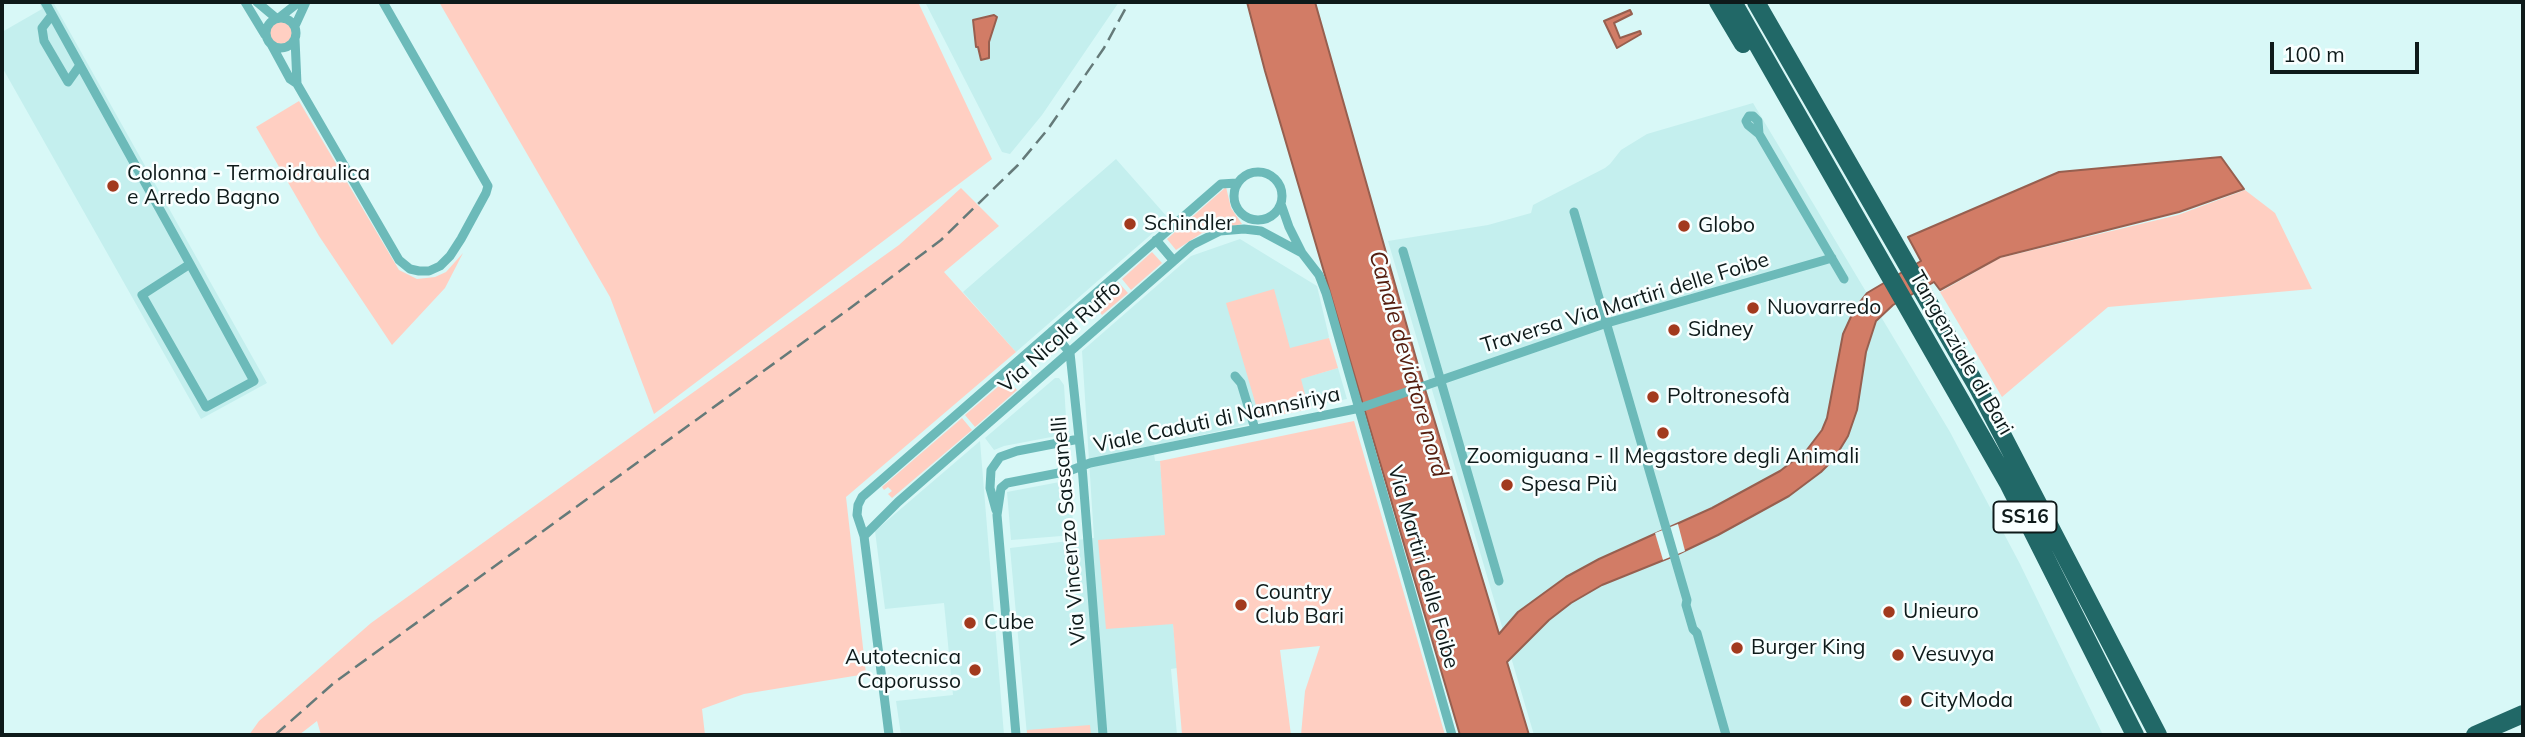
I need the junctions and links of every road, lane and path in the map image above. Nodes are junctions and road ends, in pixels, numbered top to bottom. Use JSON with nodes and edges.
{"nodes":[{"id":1,"x":45,"y":2,"type":"edge"},
{"id":2,"x":245,"y":2,"type":"edge"},
{"id":3,"x":257,"y":2,"type":"edge"},
{"id":4,"x":299,"y":2,"type":"edge"},
{"id":5,"x":306,"y":2,"type":"edge"},
{"id":6,"x":383,"y":2,"type":"edge"},
{"id":7,"x":1718,"y":2,"type":"edge"},
{"id":8,"x":1733,"y":2,"type":"edge"},
{"id":9,"x":1756,"y":2,"type":"edge"},
{"id":10,"x":52,"y":15,"type":"junction"},
{"id":11,"x":278,"y":18,"type":"junction"},
{"id":12,"x":295,"y":26,"type":"junction"},
{"id":13,"x":265,"y":35,"type":"junction"},
{"id":14,"x":295,"y":39,"type":"junction"},
{"id":15,"x":271,"y":44,"type":"junction"},
{"id":16,"x":80,"y":65,"type":"junction"},
{"id":17,"x":296,"y":84,"type":"junction"},
{"id":18,"x":1794,"y":108,"type":"junction"},
{"id":19,"x":1759,"y":134,"type":"dead end"},
{"id":20,"x":1237,"y":183,"type":"junction"},
{"id":21,"x":1281,"y":204,"type":"junction"},
{"id":22,"x":1574,"y":212,"type":"dead end"},
{"id":23,"x":1255,"y":220,"type":"junction"},
{"id":24,"x":1244,"y":229,"type":"junction"},
{"id":25,"x":1261,"y":231,"type":"junction"},
{"id":26,"x":1156,"y":240,"type":"junction"},
{"id":27,"x":1403,"y":251,"type":"dead end"},
{"id":28,"x":1303,"y":253,"type":"junction"},
{"id":29,"x":1832,"y":258,"type":"junction"},
{"id":30,"x":1173,"y":260,"type":"junction"},
{"id":31,"x":190,"y":264,"type":"junction"},
{"id":32,"x":1844,"y":279,"type":"dead end"},
{"id":33,"x":1607,"y":323,"type":"junction"},
{"id":34,"x":1052,"y":331,"type":"junction"},
{"id":35,"x":1070,"y":353,"type":"junction"},
{"id":36,"x":1235,"y":376,"type":"dead end"},
{"id":37,"x":1440,"y":380,"type":"junction"},
{"id":38,"x":1360,"y":408,"type":"junction"},
{"id":39,"x":1255,"y":429,"type":"junction"},
{"id":40,"x":1079,"y":439,"type":"junction"},
{"id":41,"x":1082,"y":466,"type":"junction"},
{"id":42,"x":997,"y":515,"type":"junction"},
{"id":43,"x":864,"y":536,"type":"junction"},
{"id":44,"x":1499,"y":581,"type":"dead end"},
{"id":45,"x":2145,"y":708,"type":"junction"},
{"id":46,"x":2523,"y":714,"type":"edge"},
{"id":47,"x":2132,"y":732,"type":"edge"},
{"id":48,"x":889,"y":735,"type":"edge"},
{"id":49,"x":1016,"y":735,"type":"edge"},
{"id":50,"x":1103,"y":735,"type":"edge"},
{"id":51,"x":1452,"y":735,"type":"edge"},
{"id":52,"x":1726,"y":735,"type":"edge"},
{"id":53,"x":2158,"y":735,"type":"edge"},
{"id":54,"x":2166,"y":735,"type":"edge"},
{"id":55,"x":2475,"y":735,"type":"edge"}],
"edges":[{"from":1,"to":10,"type":"street"},
{"from":2,"to":13,"type":"street"},
{"from":3,"to":11,"type":"street"},
{"from":4,"to":11,"type":"street"},
{"from":5,"to":12,"type":"street"},
{"from":6,"to":17,"type":"street"},
{"from":7,"to":18,"type":"highway"},
{"from":8,"to":18,"type":"highway","name":"Tangenziale di Bari","number":"SS16"},
{"from":9,"to":45,"type":"highway","name":"Tangenziale di Bari","number":"SS16"},
{"from":10,"to":16,"type":"street"},
{"from":10,"to":16,"type":"street"},
{"from":11,"to":12,"type":"street"},
{"from":11,"to":13,"type":"street"},
{"from":12,"to":14,"type":"street"},
{"from":13,"to":15,"type":"street"},
{"from":14,"to":15,"type":"street"},
{"from":14,"to":17,"type":"street"},
{"from":15,"to":17,"type":"street"},
{"from":16,"to":31,"type":"street"},
{"from":18,"to":47,"type":"highway","name":"Tangenziale di Bari","number":"SS16"},
{"from":19,"to":29,"type":"street"},
{"from":20,"to":21,"type":"street"},
{"from":20,"to":23,"type":"street"},
{"from":20,"to":26,"type":"street","name":"Via Nicola Ruffo"},
{"from":21,"to":23,"type":"street"},
{"from":21,"to":28,"type":"street","name":"Via Martiri delle Foibe"},
{"from":22,"to":33,"type":"street"},
{"from":23,"to":24,"type":"street"},
{"from":23,"to":25,"type":"street"},
{"from":24,"to":25,"type":"street","name":"Via Nicola Ruffo"},
{"from":24,"to":30,"type":"street","name":"Via Nicola Ruffo"},
{"from":25,"to":28,"type":"street","name":"Via Nicola Ruffo"},
{"from":26,"to":30,"type":"street"},
{"from":26,"to":34,"type":"street","name":"Via Nicola Ruffo"},
{"from":27,"to":37,"type":"street"},
{"from":28,"to":38,"type":"street","name":"Via Martiri delle Foibe"},
{"from":29,"to":32,"type":"street"},
{"from":29,"to":33,"type":"street","name":"Traversa Via Martiri delle Foibe"},
{"from":30,"to":35,"type":"street","name":"Via Nicola Ruffo"},
{"from":31,"to":31,"type":"street"},
{"from":33,"to":37,"type":"street","name":"Traversa Via Martiri delle Foibe"},
{"from":33,"to":52,"type":"street"},
{"from":34,"to":35,"type":"street"},
{"from":34,"to":43,"type":"street","name":"Via Nicola Ruffo"},
{"from":35,"to":40,"type":"street","name":"Via Vincenzo Sassanelli"},
{"from":35,"to":43,"type":"street","name":"Via Nicola Ruffo"},
{"from":36,"to":39,"type":"street"},
{"from":37,"to":38,"type":"street","name":"Traversa Via Martiri delle Foibe"},
{"from":37,"to":44,"type":"street"},
{"from":38,"to":39,"type":"street","name":"Viale Caduti di Nannsiriya"},
{"from":38,"to":51,"type":"street","name":"Via Martiri delle Foibe"},
{"from":39,"to":41,"type":"street","name":"Viale Caduti di Nannsiriya"},
{"from":40,"to":41,"type":"street","name":"Via Vincenzo Sassanelli"},
{"from":40,"to":42,"type":"street"},
{"from":41,"to":42,"type":"street","name":"Viale Caduti di Nannsiriya"},
{"from":41,"to":50,"type":"street","name":"Via Vincenzo Sassanelli"},
{"from":42,"to":49,"type":"street"},
{"from":43,"to":48,"type":"street","name":"Via Nicola Ruffo"},
{"from":45,"to":53,"type":"highway","name":"Tangenziale di Bari","number":"SS16"},
{"from":45,"to":54,"type":"highway"},
{"from":46,"to":55,"type":"highway"}]}
